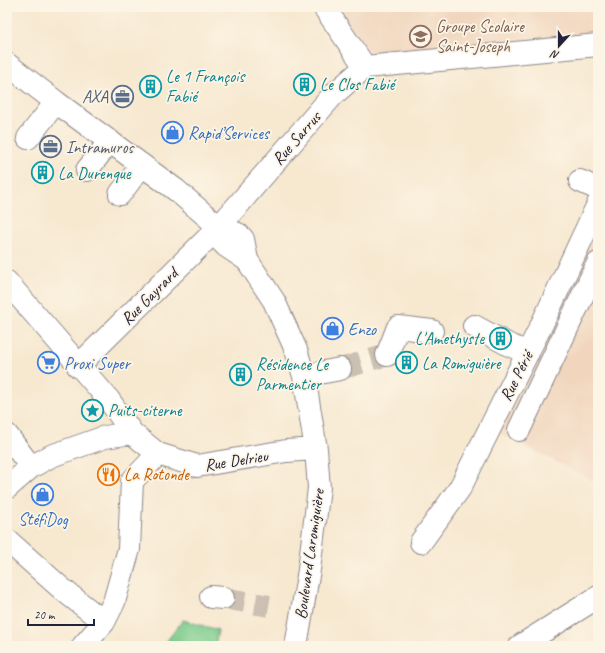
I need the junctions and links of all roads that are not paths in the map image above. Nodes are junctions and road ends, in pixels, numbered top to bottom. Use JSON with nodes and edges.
{"nodes":[{"id":1,"x":324,"y":7,"type":"edge"},
{"id":2,"x":598,"y":44,"type":"edge"},
{"id":3,"x":8,"y":66,"type":"edge"},
{"id":4,"x":365,"y":67,"type":"junction"},
{"id":5,"x":56,"y":102,"type":"junction"},
{"id":6,"x":28,"y":138,"type":"dead end"},
{"id":7,"x":110,"y":142,"type":"junction"},
{"id":8,"x":142,"y":165,"type":"junction"},
{"id":9,"x":87,"y":170,"type":"dead end"},
{"id":10,"x":120,"y":194,"type":"dead end"},
{"id":11,"x":598,"y":204,"type":"edge"},
{"id":12,"x":219,"y":226,"type":"junction"},
{"id":13,"x":598,"y":263,"type":"edge"},
{"id":14,"x":7,"y":282,"type":"edge"},
{"id":15,"x":474,"y":326,"type":"dead end"},
{"id":16,"x":432,"y":331,"type":"dead end"},
{"id":17,"x":495,"y":350,"type":"dead end"},
{"id":18,"x":528,"y":353,"type":"junction"},
{"id":19,"x":387,"y":355,"type":"dead end"},
{"id":20,"x":78,"y":366,"type":"junction"},
{"id":21,"x":340,"y":369,"type":"tunnel mouth"},
{"id":22,"x":304,"y":376,"type":"junction"},
{"id":23,"x":519,"y":430,"type":"dead end"},
{"id":24,"x":132,"y":433,"type":"junction"},
{"id":25,"x":7,"y":435,"type":"edge"},
{"id":26,"x":316,"y":449,"type":"junction"},
{"id":27,"x":158,"y":454,"type":"junction"},
{"id":28,"x":31,"y":467,"type":"junction"},
{"id":29,"x":7,"y":488,"type":"edge"},
{"id":30,"x":7,"y":540,"type":"edge"},
{"id":31,"x":421,"y":542,"type":"dead end"},
{"id":32,"x":598,"y":597,"type":"edge"},
{"id":33,"x":104,"y":622,"type":"junction"},
{"id":34,"x":83,"y":646,"type":"edge"},
{"id":35,"x":296,"y":646,"type":"edge"},
{"id":36,"x":520,"y":646,"type":"edge"}],
"edges":[{"from":1,"to":4,"type":"street"},
{"from":2,"to":4,"type":"street"},
{"from":3,"to":5,"type":"street"},
{"from":4,"to":12,"type":"street","name":"Rue Sarrus"},
{"from":5,"to":6,"type":"street"},
{"from":5,"to":7,"type":"street"},
{"from":7,"to":8,"type":"street"},
{"from":7,"to":9,"type":"street"},
{"from":8,"to":10,"type":"street"},
{"from":8,"to":12,"type":"street"},
{"from":11,"to":18,"type":"street","name":"Rue Périé"},
{"from":12,"to":20,"type":"street","name":"Rue Gayrard"},
{"from":12,"to":22,"type":"street","name":"Boulevard Laromiguière"},
{"from":13,"to":23,"type":"street"},
{"from":14,"to":20,"type":"street"},
{"from":15,"to":18,"type":"street"},
{"from":16,"to":19,"type":"street"},
{"from":17,"to":18,"type":"street"},
{"from":18,"to":31,"type":"street","name":"Rue Périé"},
{"from":20,"to":24,"type":"street"},
{"from":21,"to":22,"type":"street"},
{"from":22,"to":26,"type":"street","name":"Boulevard Laromiguière"},
{"from":24,"to":27,"type":"street"},
{"from":24,"to":28,"type":"street"},
{"from":25,"to":28,"type":"street"},
{"from":26,"to":27,"type":"street","name":"Rue Delrieu"},
{"from":26,"to":35,"type":"street","name":"Boulevard Laromiguière"},
{"from":27,"to":33,"type":"street"},
{"from":28,"to":29,"type":"street"},
{"from":30,"to":33,"type":"street"},
{"from":32,"to":36,"type":"street"},
{"from":33,"to":34,"type":"street"}]}
